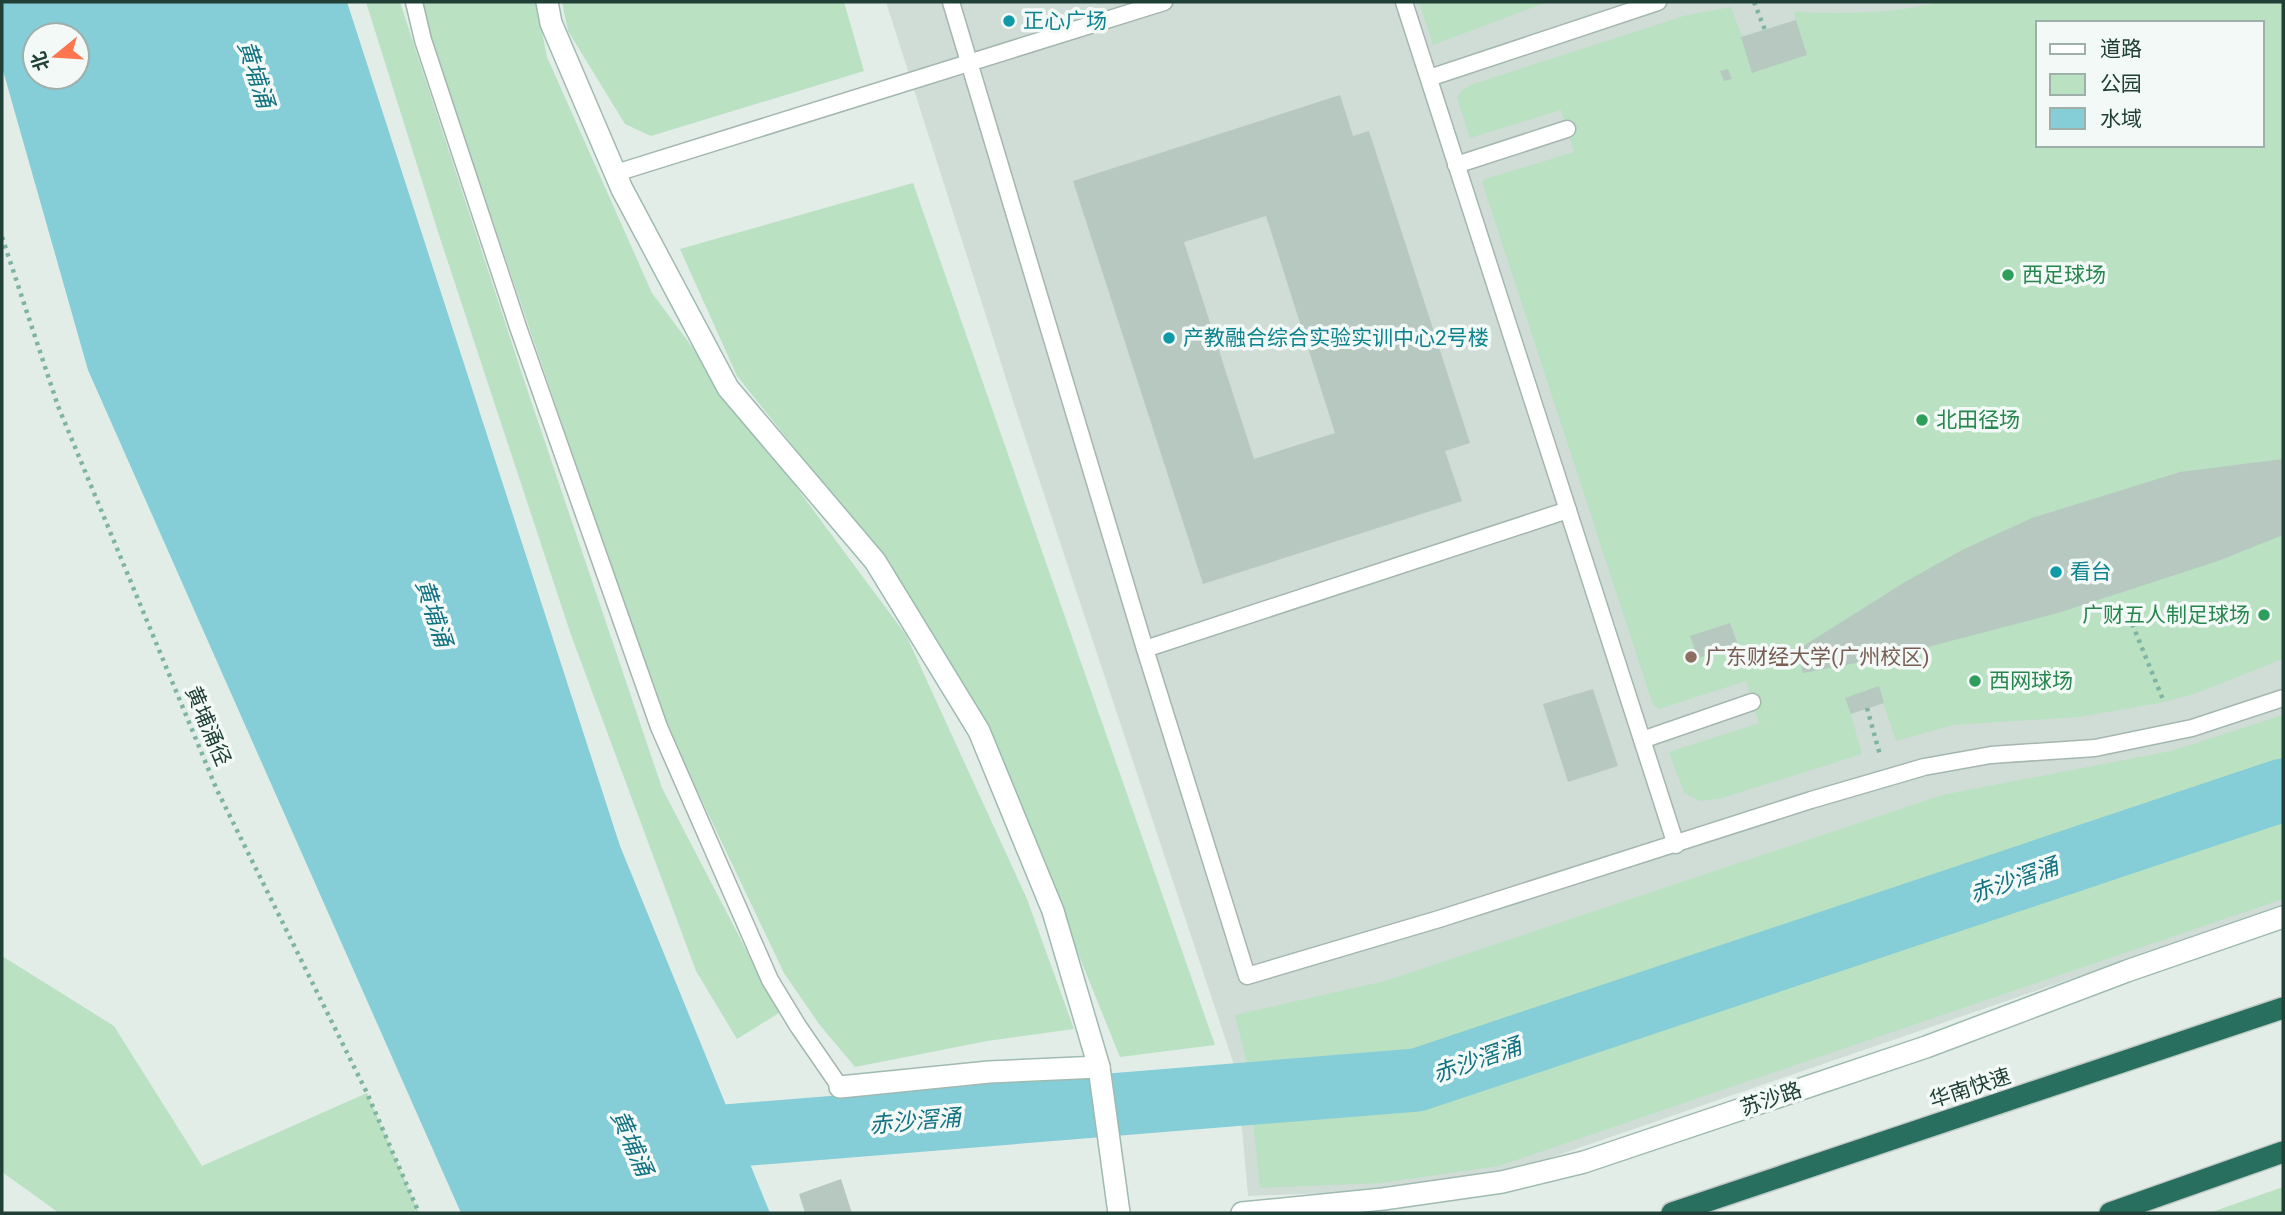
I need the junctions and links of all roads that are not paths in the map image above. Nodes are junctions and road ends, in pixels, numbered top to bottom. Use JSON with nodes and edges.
{"nodes":[{"id":1,"x":414,"y":2,"type":"edge"},
{"id":2,"x":547,"y":2,"type":"edge"},
{"id":3,"x":951,"y":2,"type":"edge"},
{"id":4,"x":1164,"y":2,"type":"edge"},
{"id":5,"x":1404,"y":2,"type":"edge"},
{"id":6,"x":1658,"y":2,"type":"edge"},
{"id":7,"x":969,"y":62,"type":"junction"},
{"id":8,"x":1429,"y":78,"type":"junction"},
{"id":9,"x":1567,"y":129,"type":"dead end"},
{"id":10,"x":1456,"y":165,"type":"junction"},
{"id":11,"x":616,"y":173,"type":"junction"},
{"id":12,"x":1568,"y":510,"type":"junction"},
{"id":13,"x":1145,"y":649,"type":"junction"},
{"id":14,"x":2283,"y":698,"type":"edge"},
{"id":15,"x":1752,"y":702,"type":"dead end"},
{"id":16,"x":1642,"y":740,"type":"junction"},
{"id":17,"x":1676,"y":845,"type":"junction"},
{"id":18,"x":2283,"y":917,"type":"edge"},
{"id":19,"x":2283,"y":1008,"type":"edge"},
{"id":20,"x":1099,"y":1067,"type":"junction"},
{"id":21,"x":840,"y":1087,"type":"joint"},
{"id":22,"x":2283,"y":1152,"type":"edge"},
{"id":23,"x":1119,"y":1213,"type":"edge"},
{"id":24,"x":1242,"y":1213,"type":"edge"},
{"id":25,"x":1672,"y":1213,"type":"edge"},
{"id":26,"x":2110,"y":1213,"type":"edge"}],
"edges":[{"from":1,"to":21,"type":"lane"},
{"from":2,"to":11,"type":"street"},
{"from":3,"to":7,"type":"lane"},
{"from":4,"to":7,"type":"lane"},
{"from":5,"to":8,"type":"lane"},
{"from":6,"to":8,"type":"lane"},
{"from":7,"to":11,"type":"lane"},
{"from":7,"to":13,"type":"lane"},
{"from":8,"to":10,"type":"lane"},
{"from":9,"to":10,"type":"lane"},
{"from":10,"to":12,"type":"lane"},
{"from":11,"to":20,"type":"street"},
{"from":12,"to":13,"type":"lane"},
{"from":12,"to":16,"type":"lane"},
{"from":13,"to":17,"type":"lane"},
{"from":14,"to":17,"type":"lane"},
{"from":15,"to":16,"type":"lane"},
{"from":16,"to":17,"type":"lane"},
{"from":18,"to":24,"type":"street","name":"苏沙路"},
{"from":19,"to":25,"type":"highway","name":"华南快速"},
{"from":20,"to":21,"type":"street"},
{"from":20,"to":23,"type":"street"},
{"from":22,"to":26,"type":"highway"}]}
